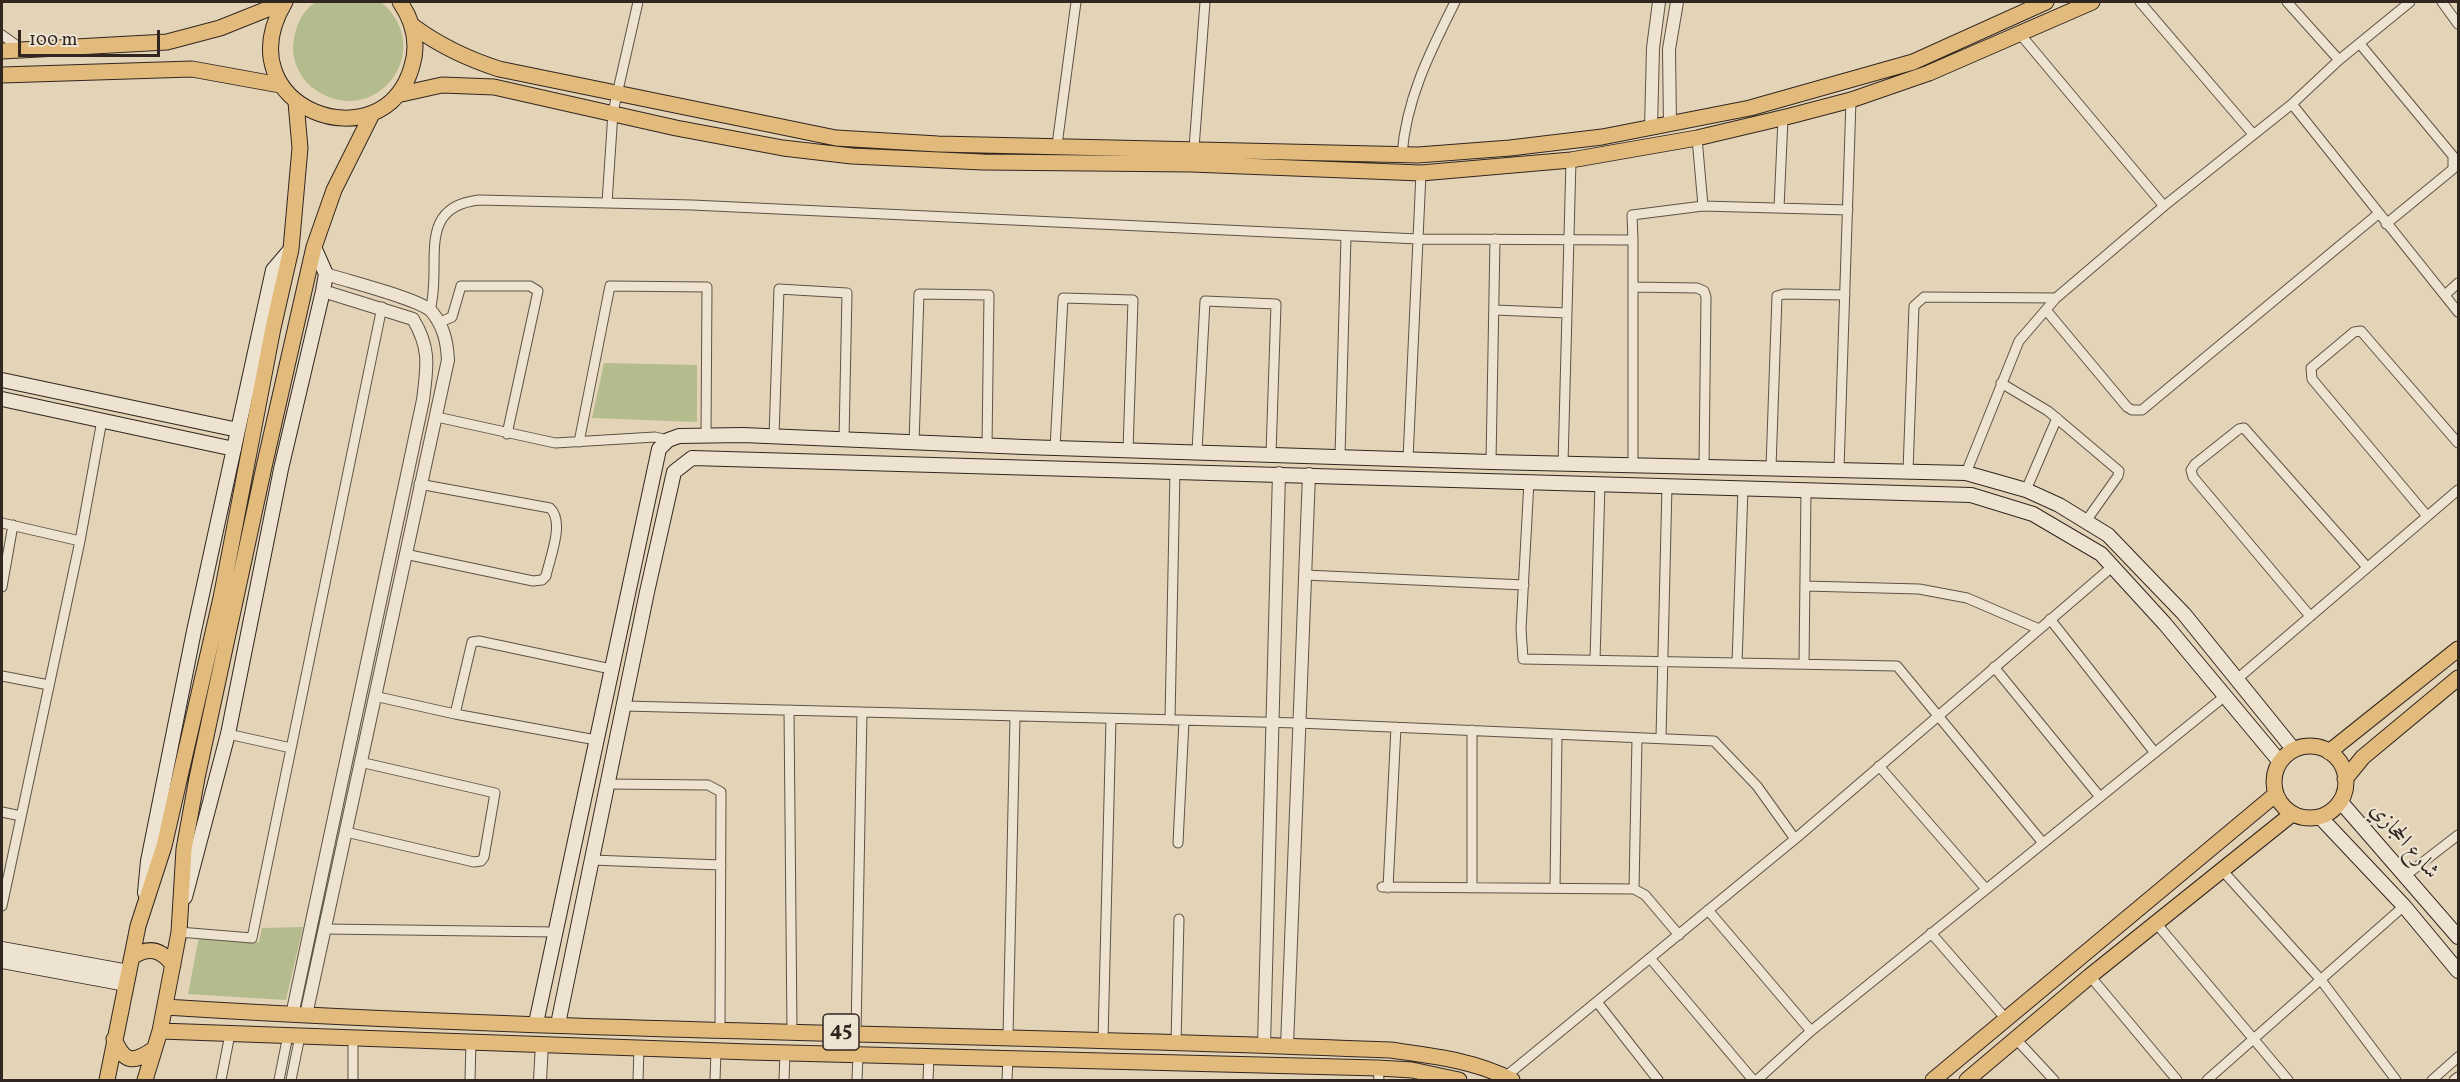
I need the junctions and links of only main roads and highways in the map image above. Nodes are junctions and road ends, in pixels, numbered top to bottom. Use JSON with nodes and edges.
{"nodes":[{"id":1,"x":285,"y":2,"type":"edge"},
{"id":2,"x":400,"y":2,"type":"edge"},
{"id":3,"x":2046,"y":2,"type":"edge"},
{"id":4,"x":2092,"y":2,"type":"edge"},
{"id":5,"x":413,"y":26,"type":"junction"},
{"id":6,"x":2,"y":51,"type":"edge"},
{"id":7,"x":2,"y":75,"type":"edge"},
{"id":8,"x":280,"y":85,"type":"junction"},
{"id":9,"x":397,"y":95,"type":"junction"},
{"id":10,"x":296,"y":102,"type":"junction"},
{"id":11,"x":372,"y":114,"type":"junction"},
{"id":12,"x":315,"y":247,"type":"junction"},
{"id":13,"x":291,"y":249,"type":"junction"},
{"id":14,"x":2,"y":380,"type":"edge"},
{"id":15,"x":2,"y":399,"type":"edge"},
{"id":16,"x":238,"y":430,"type":"junction"},
{"id":17,"x":234,"y":449,"type":"junction"},
{"id":18,"x":2458,"y":649,"type":"edge"},
{"id":19,"x":2458,"y":678,"type":"edge"},
{"id":20,"x":2294,"y":750,"type":"junction"},
{"id":21,"x":2329,"y":752,"type":"junction"},
{"id":22,"x":2280,"y":762,"type":"junction"},
{"id":23,"x":2345,"y":779,"type":"junction"},
{"id":24,"x":2276,"y":794,"type":"junction"},
{"id":25,"x":2340,"y":801,"type":"junction"},
{"id":26,"x":2292,"y":814,"type":"junction"},
{"id":27,"x":2320,"y":817,"type":"junction"},
{"id":28,"x":144,"y":909,"type":"junction"},
{"id":29,"x":180,"y":924,"type":"junction"},
{"id":30,"x":2458,"y":937,"type":"edge"},
{"id":31,"x":2,"y":949,"type":"edge"},
{"id":32,"x":2,"y":961,"type":"edge"},
{"id":33,"x":173,"y":965,"type":"junction"},
{"id":34,"x":129,"y":971,"type":"junction"},
{"id":35,"x":2458,"y":971,"type":"edge"},
{"id":36,"x":165,"y":1007,"type":"junction"},
{"id":37,"x":434,"y":1020,"type":"junction"},
{"id":38,"x":536,"y":1023,"type":"junction"},
{"id":39,"x":558,"y":1024,"type":"junction"},
{"id":40,"x":585,"y":1025,"type":"junction"},
{"id":41,"x":160,"y":1031,"type":"junction"},
{"id":42,"x":825,"y":1032,"type":"junction"},
{"id":43,"x":114,"y":1039,"type":"junction"},
{"id":44,"x":435,"y":1039,"type":"junction"},
{"id":45,"x":586,"y":1045,"type":"junction"},
{"id":46,"x":1244,"y":1045,"type":"junction"},
{"id":47,"x":1294,"y":1046,"type":"junction"},
{"id":48,"x":154,"y":1049,"type":"junction"},
{"id":49,"x":827,"y":1054,"type":"junction"},
{"id":50,"x":1244,"y":1064,"type":"junction"},
{"id":51,"x":1300,"y":1066,"type":"junction"},
{"id":52,"x":1378,"y":1074,"type":"edge"},
{"id":53,"x":1508,"y":1079,"type":"edge"},
{"id":54,"x":107,"y":1080,"type":"edge"},
{"id":55,"x":146,"y":1080,"type":"edge"},
{"id":56,"x":1459,"y":1080,"type":"edge"},
{"id":57,"x":1933,"y":1080,"type":"edge"},
{"id":58,"x":1967,"y":1080,"type":"edge"}],
"edges":[{"from":1,"to":6,"type":"main road"},
{"from":1,"to":8,"type":"main road"},
{"from":2,"to":5,"type":"main road"},
{"from":3,"to":5,"type":"main road"},
{"from":4,"to":9,"type":"main road"},
{"from":5,"to":9,"type":"main road"},
{"from":7,"to":8,"type":"main road"},
{"from":8,"to":10,"type":"main road"},
{"from":9,"to":11,"type":"main road"},
{"from":10,"to":11,"type":"main road"},
{"from":10,"to":13,"type":"main road"},
{"from":11,"to":12,"type":"main road"},
{"from":12,"to":29,"type":"main road"},
{"from":12,"to":29,"type":"main road"},
{"from":13,"to":16,"type":"main road"},
{"from":13,"to":28,"type":"main road"},
{"from":14,"to":16,"type":"main road"},
{"from":15,"to":17,"type":"main road"},
{"from":16,"to":17,"type":"main road"},
{"from":17,"to":28,"type":"main road"},
{"from":18,"to":21,"type":"main road"},
{"from":19,"to":23,"type":"main road"},
{"from":20,"to":21,"type":"main road"},
{"from":20,"to":22,"type":"main road"},
{"from":20,"to":38,"type":"main road"},
{"from":21,"to":23,"type":"main road"},
{"from":22,"to":24,"type":"main road"},
{"from":22,"to":39,"type":"main road"},
{"from":23,"to":25,"type":"main road"},
{"from":24,"to":26,"type":"main road"},
{"from":24,"to":57,"type":"main road"},
{"from":25,"to":27,"type":"main road"},
{"from":25,"to":30,"type":"main road","name":"شارع الحجازي"},
{"from":26,"to":27,"type":"main road"},
{"from":26,"to":58,"type":"main road"},
{"from":27,"to":35,"type":"main road"},
{"from":28,"to":34,"type":"main road"},
{"from":29,"to":33,"type":"main road"},
{"from":31,"to":34,"type":"main road"},
{"from":32,"to":34,"type":"main road"},
{"from":33,"to":34,"type":"main road"},
{"from":33,"to":36,"type":"main road"},
{"from":34,"to":43,"type":"main road"},
{"from":36,"to":37,"type":"main road","number":"45"},
{"from":36,"to":41,"type":"main road"},
{"from":37,"to":38,"type":"main road","number":"45"},
{"from":37,"to":44,"type":"main road"},
{"from":38,"to":39,"type":"main road","number":"45"},
{"from":39,"to":40,"type":"main road","number":"45"},
{"from":40,"to":42,"type":"main road","number":"45"},
{"from":40,"to":45,"type":"main road"},
{"from":41,"to":44,"type":"main road","number":"45"},
{"from":41,"to":48,"type":"main road"},
{"from":42,"to":46,"type":"main road","number":"45"},
{"from":42,"to":49,"type":"main road"},
{"from":43,"to":48,"type":"main road"},
{"from":43,"to":54,"type":"main road"},
{"from":44,"to":45,"type":"main road","number":"45"},
{"from":45,"to":49,"type":"main road","number":"45"},
{"from":46,"to":47,"type":"main road","number":"45"},
{"from":46,"to":50,"type":"main road"},
{"from":47,"to":51,"type":"main road"},
{"from":47,"to":53,"type":"main road","number":"45"},
{"from":48,"to":55,"type":"main road"},
{"from":49,"to":50,"type":"main road","number":"45"},
{"from":50,"to":51,"type":"main road","number":"45"},
{"from":51,"to":52,"type":"main road","number":"45"},
{"from":52,"to":56,"type":"main road","number":"45"}]}
